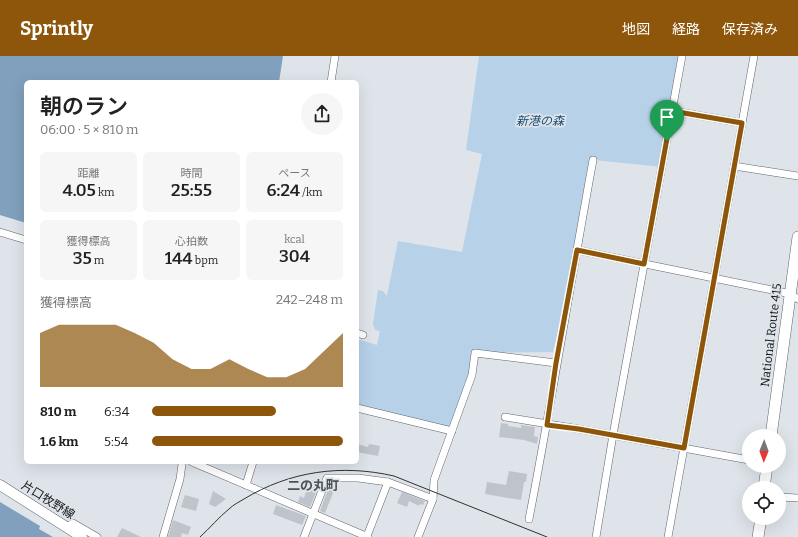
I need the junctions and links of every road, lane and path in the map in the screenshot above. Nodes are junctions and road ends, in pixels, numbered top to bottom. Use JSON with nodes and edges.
{"nodes":[{"id":1,"x":335,"y":56,"type":"edge"},
{"id":2,"x":682,"y":56,"type":"edge"},
{"id":3,"x":754,"y":56,"type":"edge"},
{"id":4,"x":331,"y":80,"type":"edge"},
{"id":5,"x":672,"y":111,"type":"junction"},
{"id":6,"x":742,"y":123,"type":"junction"},
{"id":7,"x":593,"y":160,"type":"dead end"},
{"id":8,"x":734,"y":166,"type":"junction"},
{"id":9,"x":798,"y":176,"type":"edge"},
{"id":10,"x":0,"y":232,"type":"edge"},
{"id":11,"x":798,"y":237,"type":"edge"},
{"id":12,"x":24,"y":239,"type":"edge"},
{"id":13,"x":577,"y":250,"type":"junction"},
{"id":14,"x":644,"y":264,"type":"junction"},
{"id":15,"x":714,"y":278,"type":"junction"},
{"id":16,"x":794,"y":297,"type":"edge"},
{"id":17,"x":556,"y":363,"type":"junction"},
{"id":18,"x":359,"y":408,"type":"edge"},
{"id":19,"x":505,"y":417,"type":"dead end"},
{"id":20,"x":547,"y":425,"type":"junction"},
{"id":21,"x":772,"y":429,"type":"edge"},
{"id":22,"x":452,"y":431,"type":"junction"},
{"id":23,"x":613,"y":435,"type":"junction"},
{"id":24,"x":684,"y":448,"type":"junction"},
{"id":25,"x":742,"y":459,"type":"edge"},
{"id":26,"x":182,"y":464,"type":"edge"},
{"id":27,"x":197,"y":464,"type":"edge"},
{"id":28,"x":252,"y":464,"type":"edge"},
{"id":29,"x":388,"y":482,"type":"junction"},
{"id":30,"x":0,"y":485,"type":"edge"},
{"id":31,"x":246,"y":485,"type":"junction"},
{"id":32,"x":786,"y":497,"type":"edge"},
{"id":33,"x":798,"y":498,"type":"edge"},
{"id":34,"x":432,"y":499,"type":"junction"},
{"id":35,"x":313,"y":513,"type":"junction"},
{"id":36,"x":529,"y":519,"type":"dead end"},
{"id":37,"x":759,"y":525,"type":"edge"},
{"id":38,"x":66,"y":527,"type":"junction"},
{"id":39,"x":356,"y":535,"type":"edge"},
{"id":40,"x":82,"y":537,"type":"edge"},
{"id":41,"x":96,"y":537,"type":"edge"},
{"id":42,"x":162,"y":537,"type":"edge"},
{"id":43,"x":304,"y":537,"type":"edge"},
{"id":44,"x":367,"y":537,"type":"edge"},
{"id":45,"x":418,"y":537,"type":"edge"},
{"id":46,"x":596,"y":537,"type":"edge"},
{"id":47,"x":668,"y":537,"type":"edge"},
{"id":48,"x":758,"y":537,"type":"edge"}],
"edges":[{"from":1,"to":4,"type":"street"},
{"from":2,"to":5,"type":"street"},
{"from":3,"to":6,"type":"street"},
{"from":5,"to":6,"type":"street"},
{"from":5,"to":14,"type":"street"},
{"from":6,"to":8,"type":"street"},
{"from":7,"to":13,"type":"street"},
{"from":8,"to":9,"type":"street"},
{"from":8,"to":15,"type":"street"},
{"from":10,"to":12,"type":"street"},
{"from":11,"to":16,"type":"highway","name":"National Route 415"},
{"from":13,"to":14,"type":"street"},
{"from":13,"to":17,"type":"street"},
{"from":14,"to":15,"type":"street"},
{"from":14,"to":23,"type":"street"},
{"from":15,"to":16,"type":"street"},
{"from":15,"to":24,"type":"street"},
{"from":16,"to":21,"type":"highway","name":"National Route 415"},
{"from":17,"to":20,"type":"street"},
{"from":17,"to":22,"type":"street"},
{"from":18,"to":22,"type":"street"},
{"from":19,"to":20,"type":"street"},
{"from":20,"to":23,"type":"street"},
{"from":20,"to":36,"type":"street"},
{"from":22,"to":34,"type":"street"},
{"from":23,"to":24,"type":"street"},
{"from":23,"to":46,"type":"street"},
{"from":24,"to":25,"type":"street"},
{"from":24,"to":47,"type":"street"},
{"from":26,"to":42,"type":"street"},
{"from":27,"to":31,"type":"street"},
{"from":28,"to":31,"type":"street"},
{"from":29,"to":34,"type":"street"},
{"from":29,"to":35,"type":"street"},
{"from":29,"to":44,"type":"street"},
{"from":30,"to":38,"type":"main road","name":"片口牧野線"},
{"from":31,"to":35,"type":"street"},
{"from":32,"to":33,"type":"street"},
{"from":34,"to":45,"type":"street"},
{"from":35,"to":39,"type":"street"},
{"from":35,"to":43,"type":"street"},
{"from":37,"to":48,"type":"highway"},
{"from":38,"to":40,"type":"main road","name":"片口牧野線"},
{"from":38,"to":41,"type":"street"},
{"from":39,"to":44,"type":"street"}]}
